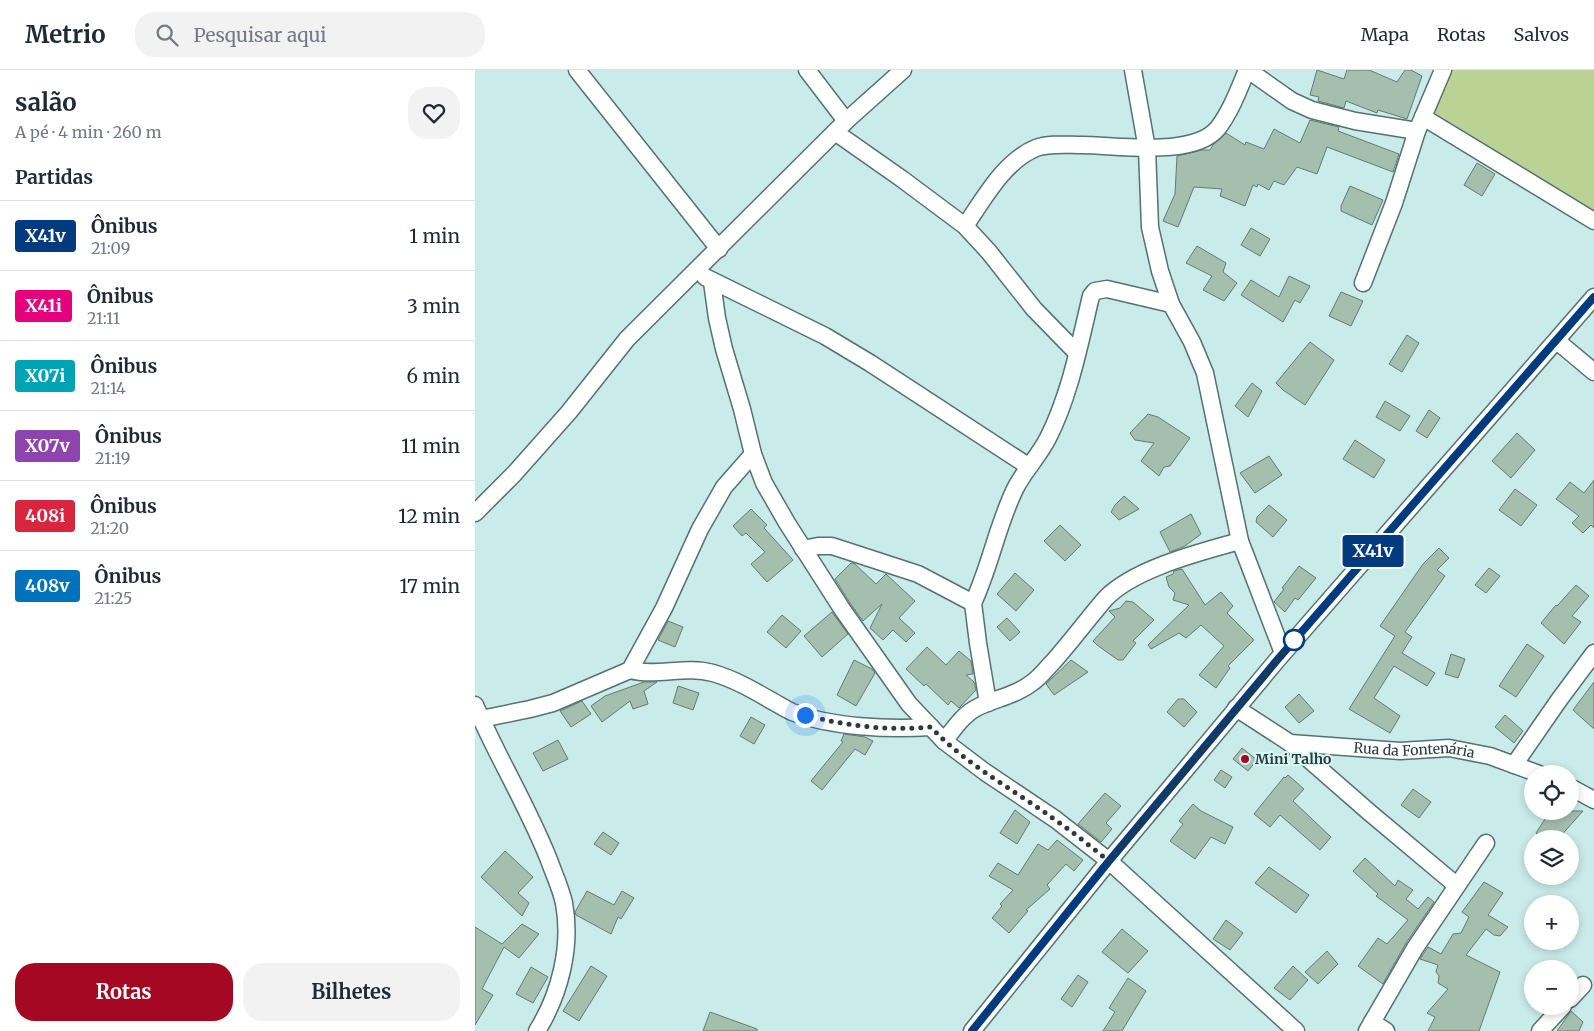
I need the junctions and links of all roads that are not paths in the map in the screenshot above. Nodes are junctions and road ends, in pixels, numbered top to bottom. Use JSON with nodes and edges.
{"nodes":[{"id":1,"x":577,"y":70,"type":"edge"},
{"id":2,"x":807,"y":70,"type":"edge"},
{"id":3,"x":903,"y":70,"type":"edge"},
{"id":4,"x":1133,"y":70,"type":"edge"},
{"id":5,"x":1248,"y":70,"type":"edge"},
{"id":6,"x":1443,"y":70,"type":"edge"},
{"id":7,"x":1420,"y":124,"type":"junction"},
{"id":8,"x":840,"y":126,"type":"junction"},
{"id":9,"x":1147,"y":149,"type":"junction"},
{"id":10,"x":1594,"y":221,"type":"edge"},
{"id":11,"x":965,"y":226,"type":"junction"},
{"id":12,"x":719,"y":249,"type":"junction"},
{"id":13,"x":696,"y":271,"type":"junction"},
{"id":14,"x":712,"y":282,"type":"junction"},
{"id":15,"x":1363,"y":283,"type":"dead end"},
{"id":16,"x":1594,"y":297,"type":"edge"},
{"id":17,"x":1171,"y":304,"type":"junction"},
{"id":18,"x":1557,"y":341,"type":"junction"},
{"id":19,"x":1077,"y":354,"type":"junction"},
{"id":20,"x":1594,"y":372,"type":"edge"},
{"id":21,"x":753,"y":454,"type":"junction"},
{"id":22,"x":1028,"y":466,"type":"junction"},
{"id":23,"x":475,"y":513,"type":"edge"},
{"id":24,"x":1240,"y":541,"type":"junction"},
{"id":25,"x":803,"y":549,"type":"junction"},
{"id":26,"x":973,"y":603,"type":"junction"},
{"id":27,"x":1283,"y":653,"type":"junction"},
{"id":28,"x":1594,"y":653,"type":"edge"},
{"id":29,"x":630,"y":670,"type":"junction"},
{"id":30,"x":988,"y":704,"type":"junction"},
{"id":31,"x":1236,"y":708,"type":"junction"},
{"id":32,"x":478,"y":712,"type":"edge"},
{"id":33,"x":931,"y":727,"type":"junction"},
{"id":34,"x":944,"y":742,"type":"junction"},
{"id":35,"x":1290,"y":743,"type":"junction"},
{"id":36,"x":1514,"y":765,"type":"junction"},
{"id":37,"x":1524,"y":769,"type":"edge"},
{"id":38,"x":1579,"y":792,"type":"edge"},
{"id":39,"x":1594,"y":800,"type":"edge"},
{"id":40,"x":1486,"y":844,"type":"dead end"},
{"id":41,"x":1109,"y":861,"type":"junction"},
{"id":42,"x":1457,"y":885,"type":"junction"},
{"id":43,"x":1583,"y":985,"type":"dead end"},
{"id":44,"x":1579,"y":989,"type":"edge"},
{"id":45,"x":1555,"y":1015,"type":"edge"},
{"id":46,"x":1375,"y":1028,"type":"edge"},
{"id":47,"x":537,"y":1031,"type":"edge"},
{"id":48,"x":972,"y":1031,"type":"edge"},
{"id":49,"x":1296,"y":1031,"type":"edge"},
{"id":50,"x":1540,"y":1031,"type":"edge"}],
"edges":[{"from":1,"to":12,"type":"street"},
{"from":2,"to":8,"type":"street"},
{"from":3,"to":8,"type":"street"},
{"from":4,"to":9,"type":"street"},
{"from":5,"to":7,"type":"street"},
{"from":5,"to":9,"type":"street"},
{"from":6,"to":7,"type":"street"},
{"from":7,"to":10,"type":"street"},
{"from":7,"to":15,"type":"street"},
{"from":8,"to":11,"type":"street"},
{"from":8,"to":12,"type":"street"},
{"from":9,"to":11,"type":"street"},
{"from":9,"to":17,"type":"street"},
{"from":11,"to":19,"type":"street"},
{"from":12,"to":13,"type":"street"},
{"from":13,"to":14,"type":"street"},
{"from":13,"to":23,"type":"street"},
{"from":14,"to":21,"type":"street"},
{"from":14,"to":22,"type":"street"},
{"from":16,"to":18,"type":"street"},
{"from":17,"to":19,"type":"street"},
{"from":17,"to":24,"type":"street"},
{"from":18,"to":20,"type":"street"},
{"from":18,"to":27,"type":"street"},
{"from":19,"to":22,"type":"street"},
{"from":21,"to":25,"type":"street"},
{"from":21,"to":29,"type":"street"},
{"from":22,"to":26,"type":"street"},
{"from":24,"to":27,"type":"street"},
{"from":24,"to":30,"type":"street"},
{"from":25,"to":26,"type":"street"},
{"from":25,"to":33,"type":"street"},
{"from":26,"to":30,"type":"street"},
{"from":27,"to":31,"type":"street"},
{"from":28,"to":36,"type":"street"},
{"from":29,"to":32,"type":"street"},
{"from":29,"to":33,"type":"street"},
{"from":30,"to":34,"type":"street"},
{"from":31,"to":35,"type":"street","name":"Rua da Fontenária"},
{"from":31,"to":41,"type":"street"},
{"from":32,"to":47,"type":"street"},
{"from":33,"to":34,"type":"street"},
{"from":34,"to":41,"type":"street"},
{"from":35,"to":36,"type":"street","name":"Rua da Fontenária"},
{"from":35,"to":42,"type":"street"},
{"from":36,"to":37,"type":"street","name":"Rua da Fontenária"},
{"from":38,"to":39,"type":"street"},
{"from":40,"to":42,"type":"street"},
{"from":41,"to":48,"type":"street"},
{"from":41,"to":49,"type":"street"},
{"from":42,"to":46,"type":"street"},
{"from":43,"to":44,"type":"street"},
{"from":45,"to":50,"type":"street"}]}
